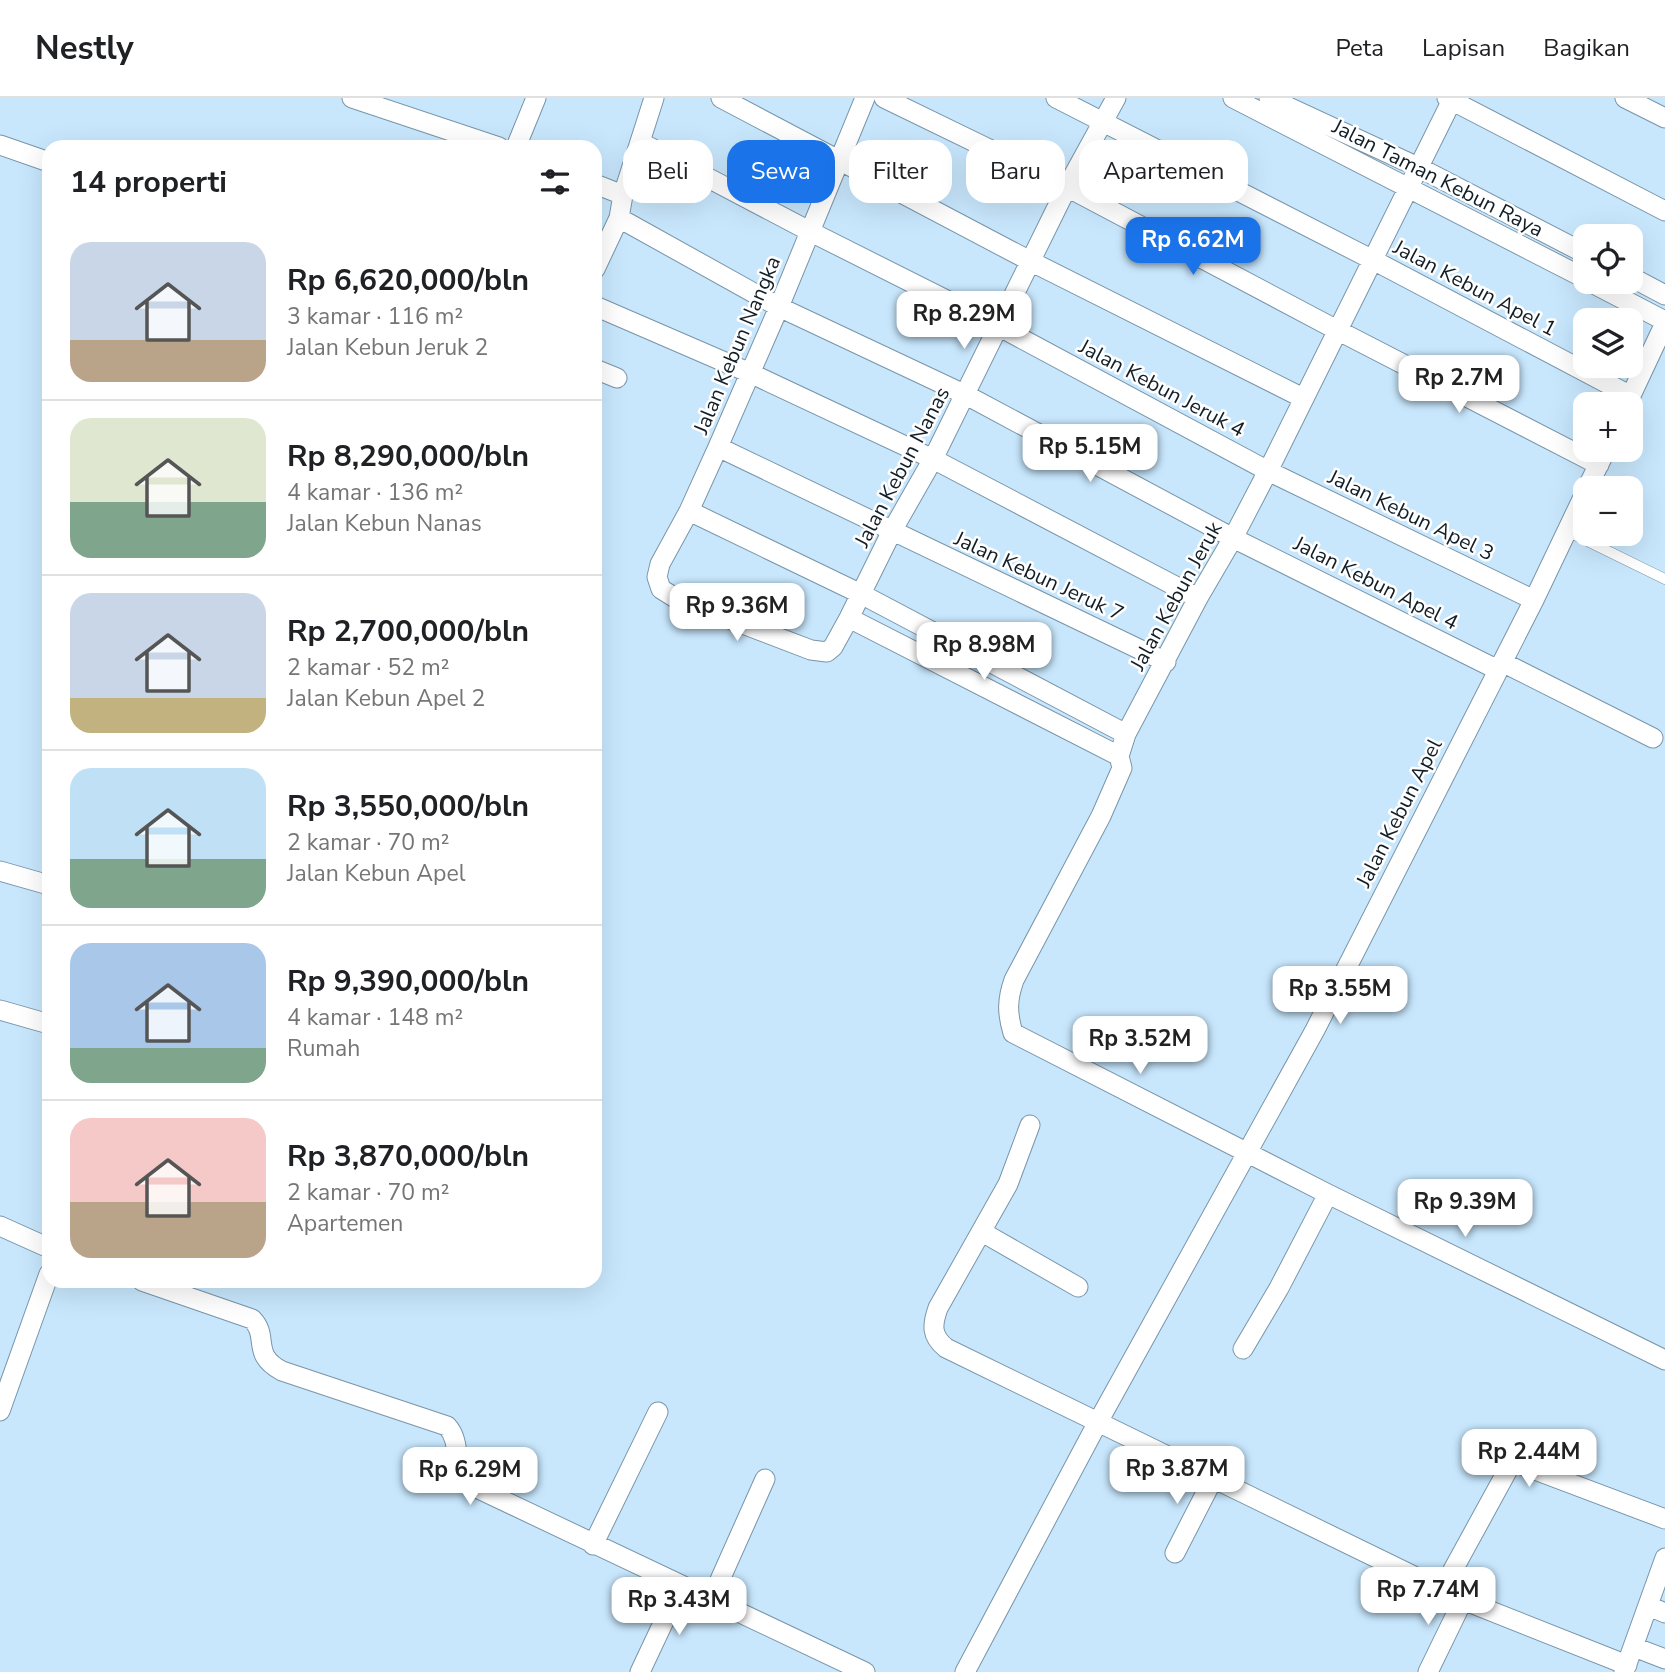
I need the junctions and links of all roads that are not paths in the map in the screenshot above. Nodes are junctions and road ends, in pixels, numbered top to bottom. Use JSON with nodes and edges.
{"nodes":[{"id":1,"x":352,"y":98,"type":"edge"},
{"id":2,"x":536,"y":98,"type":"edge"},
{"id":3,"x":654,"y":98,"type":"edge"},
{"id":4,"x":721,"y":98,"type":"edge"},
{"id":5,"x":865,"y":98,"type":"edge"},
{"id":6,"x":884,"y":98,"type":"edge"},
{"id":7,"x":1056,"y":98,"type":"edge"},
{"id":8,"x":1115,"y":98,"type":"edge"},
{"id":9,"x":1233,"y":98,"type":"edge"},
{"id":10,"x":1269,"y":98,"type":"edge"},
{"id":11,"x":1625,"y":98,"type":"edge"},
{"id":12,"x":1450,"y":99,"type":"edge"},
{"id":13,"x":1665,"y":118,"type":"edge"},
{"id":14,"x":1102,"y":121,"type":"junction"},
{"id":15,"x":478,"y":140,"type":"edge"},
{"id":16,"x":519,"y":140,"type":"edge"},
{"id":17,"x":641,"y":140,"type":"edge"},
{"id":18,"x":0,"y":145,"type":"edge"},
{"id":19,"x":42,"y":160,"type":"edge"},
{"id":20,"x":841,"y":161,"type":"junction"},
{"id":21,"x":1418,"y":167,"type":"junction"},
{"id":22,"x":713,"y":180,"type":"edge"},
{"id":23,"x":602,"y":187,"type":"edge"},
{"id":24,"x":1068,"y":187,"type":"junction"},
{"id":25,"x":1409,"y":188,"type":"junction"},
{"id":26,"x":623,"y":195,"type":"joint"},
{"id":27,"x":1665,"y":211,"type":"edge"},
{"id":28,"x":619,"y":218,"type":"junction"},
{"id":29,"x":811,"y":232,"type":"junction"},
{"id":30,"x":1573,"y":247,"type":"edge"},
{"id":31,"x":602,"y":254,"type":"edge"},
{"id":32,"x":1373,"y":260,"type":"junction"},
{"id":33,"x":1032,"y":262,"type":"junction"},
{"id":34,"x":1573,"y":272,"type":"edge"},
{"id":35,"x":1643,"y":283,"type":"edge"},
{"id":36,"x":1612,"y":294,"type":"edge"},
{"id":37,"x":1665,"y":295,"type":"edge"},
{"id":38,"x":779,"y":307,"type":"junction"},
{"id":39,"x":602,"y":309,"type":"edge"},
{"id":40,"x":1665,"y":322,"type":"edge"},
{"id":41,"x":998,"y":326,"type":"junction"},
{"id":42,"x":1337,"y":330,"type":"junction"},
{"id":43,"x":602,"y":372,"type":"edge"},
{"id":44,"x":750,"y":373,"type":"junction"},
{"id":45,"x":617,"y":378,"type":"dead end"},
{"id":46,"x":1614,"y":392,"type":"edge"},
{"id":47,"x":1633,"y":392,"type":"edge"},
{"id":48,"x":966,"y":395,"type":"junction"},
{"id":49,"x":1303,"y":398,"type":"junction"},
{"id":50,"x":1573,"y":443,"type":"edge"},
{"id":51,"x":718,"y":447,"type":"junction"},
{"id":52,"x":933,"y":459,"type":"junction"},
{"id":53,"x":1268,"y":471,"type":"junction"},
{"id":54,"x":689,"y":511,"type":"junction"},
{"id":55,"x":1573,"y":516,"type":"edge"},
{"id":56,"x":1566,"y":530,"type":"junction"},
{"id":57,"x":892,"y":531,"type":"junction"},
{"id":58,"x":1234,"y":538,"type":"junction"},
{"id":59,"x":1665,"y":579,"type":"edge"},
{"id":60,"x":862,"y":594,"type":"junction"},
{"id":61,"x":1198,"y":598,"type":"junction"},
{"id":62,"x":1534,"y":600,"type":"junction"},
{"id":63,"x":849,"y":618,"type":"junction"},
{"id":64,"x":811,"y":650,"type":"joint"},
{"id":65,"x":1166,"y":662,"type":"junction"},
{"id":66,"x":1500,"y":666,"type":"junction"},
{"id":67,"x":1126,"y":734,"type":"junction"},
{"id":68,"x":1653,"y":738,"type":"dead end"},
{"id":69,"x":1119,"y":755,"type":"junction"},
{"id":70,"x":0,"y":871,"type":"edge"},
{"id":71,"x":42,"y":883,"type":"edge"},
{"id":72,"x":0,"y":1010,"type":"edge"},
{"id":73,"x":42,"y":1022,"type":"edge"},
{"id":74,"x":1030,"y":1125,"type":"dead end"},
{"id":75,"x":1248,"y":1154,"type":"junction"},
{"id":76,"x":1328,"y":1194,"type":"junction"},
{"id":77,"x":0,"y":1226,"type":"edge"},
{"id":78,"x":982,"y":1232,"type":"junction"},
{"id":79,"x":42,"y":1245,"type":"edge"},
{"id":80,"x":1078,"y":1287,"type":"dead end"},
{"id":81,"x":44,"y":1288,"type":"edge"},
{"id":82,"x":162,"y":1288,"type":"edge"},
{"id":83,"x":1243,"y":1349,"type":"dead end"},
{"id":84,"x":1665,"y":1360,"type":"edge"},
{"id":85,"x":0,"y":1412,"type":"edge"},
{"id":86,"x":658,"y":1412,"type":"dead end"},
{"id":87,"x":1098,"y":1422,"type":"junction"},
{"id":88,"x":1214,"y":1477,"type":"junction"},
{"id":89,"x":765,"y":1479,"type":"dead end"},
{"id":90,"x":1665,"y":1519,"type":"edge"},
{"id":91,"x":593,"y":1545,"type":"junction"},
{"id":92,"x":1175,"y":1553,"type":"dead end"},
{"id":93,"x":1665,"y":1558,"type":"edge"},
{"id":94,"x":681,"y":1586,"type":"junction"},
{"id":95,"x":1442,"y":1590,"type":"junction"},
{"id":96,"x":711,"y":1600,"type":"junction"},
{"id":97,"x":1463,"y":1600,"type":"junction"},
{"id":98,"x":1657,"y":1609,"type":"edge"},
{"id":99,"x":1665,"y":1659,"type":"edge"},
{"id":100,"x":1629,"y":1661,"type":"edge"},
{"id":101,"x":640,"y":1672,"type":"edge"},
{"id":102,"x":865,"y":1672,"type":"edge"},
{"id":103,"x":965,"y":1672,"type":"edge"},
{"id":104,"x":1428,"y":1672,"type":"edge"}],
"edges":[{"from":1,"to":15,"type":"street"},
{"from":2,"to":16,"type":"street"},
{"from":3,"to":17,"type":"street"},
{"from":4,"to":20,"type":"street"},
{"from":5,"to":20,"type":"street","name":"Jalan Kebun Nangka"},
{"from":6,"to":24,"type":"street"},
{"from":7,"to":14,"type":"street","name":"Jalan Kebun Apel 1"},
{"from":8,"to":14,"type":"street","name":"Jalan Kebun Nanas"},
{"from":9,"to":25,"type":"street","name":"Jalan Taman Kebun Raya"},
{"from":10,"to":21,"type":"street","name":"Jalan Taman Kebun Raya"},
{"from":11,"to":13,"type":"street"},
{"from":12,"to":21,"type":"street","name":"Jalan Kebun Jeruk"},
{"from":12,"to":27,"type":"street"},
{"from":14,"to":24,"type":"street","name":"Jalan Kebun Nanas"},
{"from":14,"to":32,"type":"street","name":"Jalan Kebun Apel 1"},
{"from":18,"to":19,"type":"street"},
{"from":20,"to":29,"type":"street","name":"Jalan Kebun Nangka"},
{"from":20,"to":33,"type":"street"},
{"from":21,"to":25,"type":"street","name":"Jalan Kebun Jeruk"},
{"from":21,"to":30,"type":"street","name":"Jalan Taman Kebun Raya"},
{"from":22,"to":29,"type":"street","name":"Jalan Kebun Jeruk 4"},
{"from":23,"to":26,"type":"street"},
{"from":24,"to":33,"type":"street","name":"Jalan Kebun Nanas"},
{"from":24,"to":42,"type":"street"},
{"from":25,"to":32,"type":"street","name":"Jalan Kebun Jeruk"},
{"from":25,"to":34,"type":"street","name":"Jalan Taman Kebun Raya"},
{"from":26,"to":28,"type":"street"},
{"from":28,"to":31,"type":"street"},
{"from":28,"to":38,"type":"street","name":"Jalan Kebun Apel 4"},
{"from":29,"to":38,"type":"street","name":"Jalan Kebun Nangka"},
{"from":29,"to":41,"type":"street","name":"Jalan Kebun Jeruk 4"},
{"from":32,"to":42,"type":"street","name":"Jalan Kebun Jeruk"},
{"from":32,"to":46,"type":"street","name":"Jalan Kebun Apel 1"},
{"from":33,"to":41,"type":"street","name":"Jalan Kebun Nanas"},
{"from":33,"to":49,"type":"street"},
{"from":35,"to":37,"type":"street"},
{"from":36,"to":40,"type":"street"},
{"from":38,"to":44,"type":"street","name":"Jalan Kebun Nangka"},
{"from":38,"to":48,"type":"street","name":"Jalan Kebun Apel 4"},
{"from":39,"to":44,"type":"street"},
{"from":40,"to":47,"type":"street"},
{"from":41,"to":48,"type":"street","name":"Jalan Kebun Nanas"},
{"from":41,"to":53,"type":"street","name":"Jalan Kebun Jeruk 4"},
{"from":42,"to":49,"type":"street","name":"Jalan Kebun Jeruk"},
{"from":42,"to":50,"type":"street"},
{"from":43,"to":45,"type":"street"},
{"from":44,"to":51,"type":"street","name":"Jalan Kebun Nangka"},
{"from":44,"to":52,"type":"street"},
{"from":48,"to":52,"type":"street","name":"Jalan Kebun Nanas"},
{"from":48,"to":58,"type":"street","name":"Jalan Kebun Apel 4"},
{"from":49,"to":53,"type":"street","name":"Jalan Kebun Jeruk"},
{"from":51,"to":54,"type":"street","name":"Jalan Kebun Nangka"},
{"from":51,"to":57,"type":"street","name":"Jalan Kebun Jeruk 7"},
{"from":52,"to":57,"type":"street","name":"Jalan Kebun Nanas"},
{"from":52,"to":61,"type":"street"},
{"from":53,"to":58,"type":"street","name":"Jalan Kebun Jeruk"},
{"from":53,"to":62,"type":"street","name":"Jalan Kebun Apel 3"},
{"from":54,"to":60,"type":"street"},
{"from":54,"to":64,"type":"street","name":"Jalan Kebun Nangka"},
{"from":55,"to":56,"type":"street","name":"Jalan Kebun Apel"},
{"from":56,"to":59,"type":"lane"},
{"from":56,"to":62,"type":"street","name":"Jalan Kebun Apel"},
{"from":57,"to":60,"type":"street","name":"Jalan Kebun Nanas"},
{"from":57,"to":65,"type":"street","name":"Jalan Kebun Jeruk 7"},
{"from":58,"to":61,"type":"street","name":"Jalan Kebun Jeruk"},
{"from":58,"to":66,"type":"street","name":"Jalan Kebun Apel 4"},
{"from":60,"to":63,"type":"street","name":"Jalan Kebun Nanas"},
{"from":60,"to":67,"type":"street"},
{"from":61,"to":65,"type":"street","name":"Jalan Kebun Jeruk"},
{"from":62,"to":66,"type":"street","name":"Jalan Kebun Apel"},
{"from":63,"to":64,"type":"street","name":"Jalan Kebun Nanas"},
{"from":63,"to":69,"type":"street"},
{"from":65,"to":67,"type":"street","name":"Jalan Kebun Jeruk"},
{"from":66,"to":68,"type":"street","name":"Jalan Kebun Apel 4"},
{"from":66,"to":75,"type":"street","name":"Jalan Kebun Apel"},
{"from":67,"to":69,"type":"street","name":"Jalan Kebun Jeruk"},
{"from":69,"to":75,"type":"street","name":"Jalan Kebun Jeruk"},
{"from":70,"to":71,"type":"street"},
{"from":72,"to":73,"type":"street"},
{"from":74,"to":78,"type":"street"},
{"from":75,"to":76,"type":"street"},
{"from":75,"to":87,"type":"street","name":"Jalan Kebun Apel"},
{"from":76,"to":83,"type":"street"},
{"from":76,"to":84,"type":"street"},
{"from":77,"to":79,"type":"street"},
{"from":78,"to":80,"type":"street"},
{"from":78,"to":87,"type":"street"},
{"from":81,"to":85,"type":"street"},
{"from":82,"to":91,"type":"street"},
{"from":86,"to":91,"type":"street"},
{"from":87,"to":88,"type":"street"},
{"from":87,"to":103,"type":"street","name":"Jalan Kebun Apel"},
{"from":88,"to":92,"type":"street"},
{"from":88,"to":95,"type":"street"},
{"from":89,"to":96,"type":"street"},
{"from":90,"to":95,"type":"street"},
{"from":91,"to":94,"type":"street"},
{"from":93,"to":98,"type":"street"},
{"from":94,"to":96,"type":"street"},
{"from":94,"to":101,"type":"street"},
{"from":95,"to":97,"type":"street"},
{"from":96,"to":102,"type":"street"},
{"from":97,"to":100,"type":"street"},
{"from":97,"to":104,"type":"street"},
{"from":98,"to":100,"type":"street"},
{"from":99,"to":100,"type":"street"}]}
